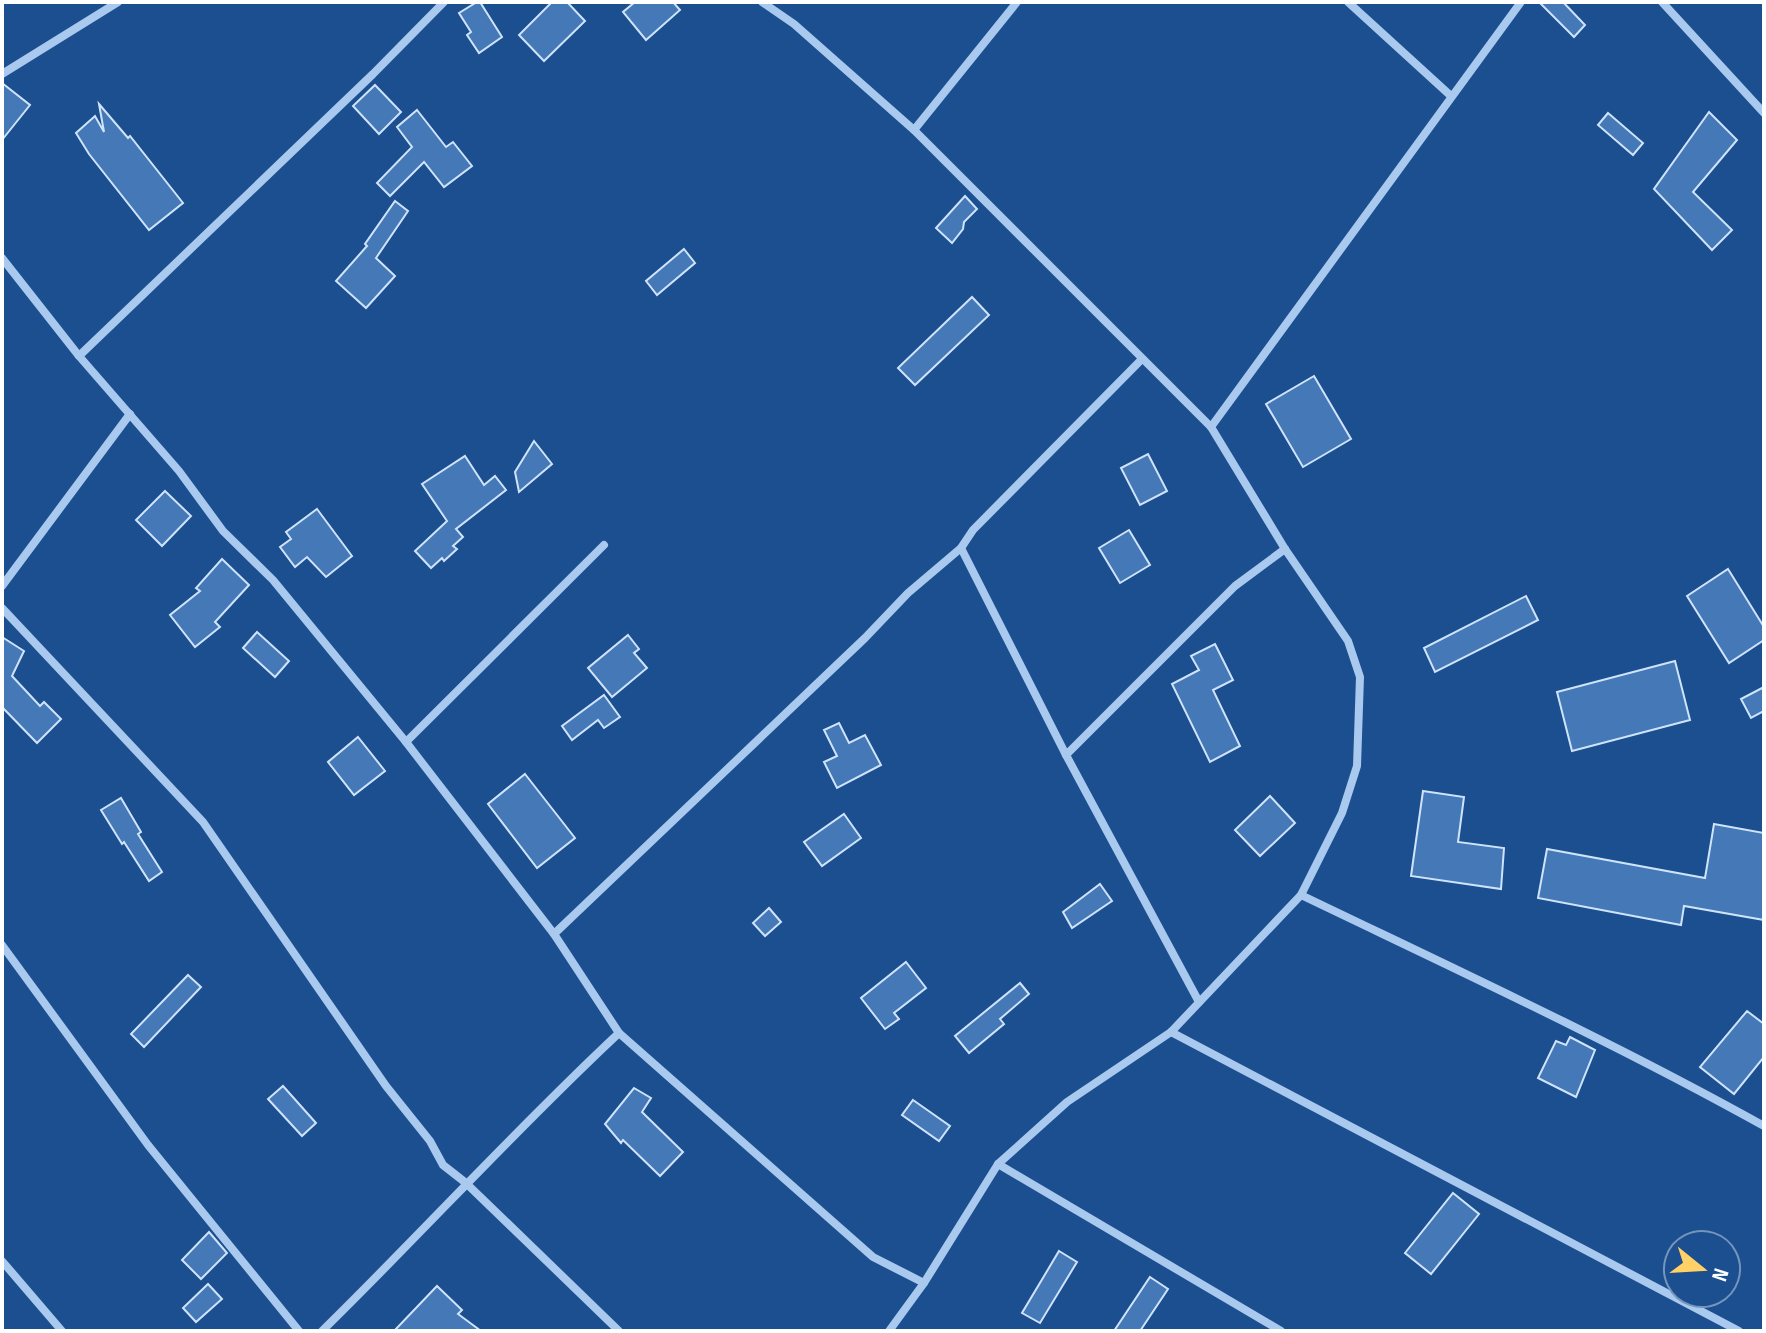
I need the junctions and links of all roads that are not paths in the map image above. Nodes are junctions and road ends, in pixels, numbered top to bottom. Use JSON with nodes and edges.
{"nodes":[{"id":1,"x":118,"y":2,"type":"edge"},
{"id":2,"x":444,"y":2,"type":"edge"},
{"id":3,"x":762,"y":2,"type":"edge"},
{"id":4,"x":1017,"y":2,"type":"edge"},
{"id":5,"x":1348,"y":2,"type":"edge"},
{"id":6,"x":1521,"y":2,"type":"edge"},
{"id":7,"x":1662,"y":2,"type":"edge"},
{"id":8,"x":2,"y":74,"type":"edge"},
{"id":9,"x":1451,"y":96,"type":"junction"},
{"id":10,"x":1764,"y":113,"type":"edge"},
{"id":11,"x":914,"y":130,"type":"junction"},
{"id":12,"x":2,"y":258,"type":"edge"},
{"id":13,"x":79,"y":356,"type":"junction"},
{"id":14,"x":1142,"y":359,"type":"junction"},
{"id":15,"x":130,"y":414,"type":"junction"},
{"id":16,"x":1211,"y":427,"type":"junction"},
{"id":17,"x":604,"y":545,"type":"dead end"},
{"id":18,"x":961,"y":548,"type":"junction"},
{"id":19,"x":1285,"y":549,"type":"junction"},
{"id":20,"x":2,"y":586,"type":"edge"},
{"id":21,"x":2,"y":608,"type":"edge"},
{"id":22,"x":406,"y":742,"type":"junction"},
{"id":23,"x":1066,"y":755,"type":"junction"},
{"id":24,"x":1301,"y":895,"type":"junction"},
{"id":25,"x":554,"y":934,"type":"junction"},
{"id":26,"x":2,"y":945,"type":"edge"},
{"id":27,"x":1199,"y":1002,"type":"junction"},
{"id":28,"x":1171,"y":1032,"type":"junction"},
{"id":29,"x":619,"y":1033,"type":"junction"},
{"id":30,"x":1764,"y":1126,"type":"edge"},
{"id":31,"x":998,"y":1164,"type":"junction"},
{"id":32,"x":466,"y":1183,"type":"junction"},
{"id":33,"x":2,"y":1261,"type":"edge"},
{"id":34,"x":924,"y":1283,"type":"junction"},
{"id":35,"x":62,"y":1331,"type":"edge"},
{"id":36,"x":299,"y":1331,"type":"edge"},
{"id":37,"x":322,"y":1331,"type":"edge"},
{"id":38,"x":619,"y":1331,"type":"edge"},
{"id":39,"x":889,"y":1331,"type":"edge"},
{"id":40,"x":1281,"y":1331,"type":"edge"},
{"id":41,"x":1739,"y":1331,"type":"edge"}],
"edges":[{"from":1,"to":8,"type":"street"},
{"from":2,"to":13,"type":"street"},
{"from":3,"to":11,"type":"street"},
{"from":4,"to":11,"type":"street"},
{"from":5,"to":9,"type":"street"},
{"from":6,"to":9,"type":"street"},
{"from":7,"to":10,"type":"street"},
{"from":9,"to":16,"type":"street"},
{"from":11,"to":14,"type":"street"},
{"from":12,"to":13,"type":"street"},
{"from":13,"to":15,"type":"street"},
{"from":14,"to":16,"type":"street"},
{"from":14,"to":18,"type":"street"},
{"from":15,"to":20,"type":"street"},
{"from":15,"to":22,"type":"street"},
{"from":16,"to":19,"type":"street"},
{"from":17,"to":22,"type":"street"},
{"from":18,"to":23,"type":"street"},
{"from":18,"to":25,"type":"street"},
{"from":19,"to":23,"type":"street"},
{"from":19,"to":24,"type":"street"},
{"from":21,"to":32,"type":"street"},
{"from":22,"to":25,"type":"street"},
{"from":23,"to":27,"type":"street"},
{"from":24,"to":27,"type":"street"},
{"from":24,"to":30,"type":"street"},
{"from":25,"to":29,"type":"street"},
{"from":26,"to":36,"type":"street"},
{"from":27,"to":28,"type":"street"},
{"from":28,"to":31,"type":"street"},
{"from":28,"to":41,"type":"street"},
{"from":29,"to":32,"type":"street"},
{"from":29,"to":34,"type":"street"},
{"from":31,"to":34,"type":"street"},
{"from":31,"to":40,"type":"street"},
{"from":32,"to":37,"type":"street"},
{"from":32,"to":38,"type":"street"},
{"from":33,"to":35,"type":"street"},
{"from":34,"to":39,"type":"street"}]}
